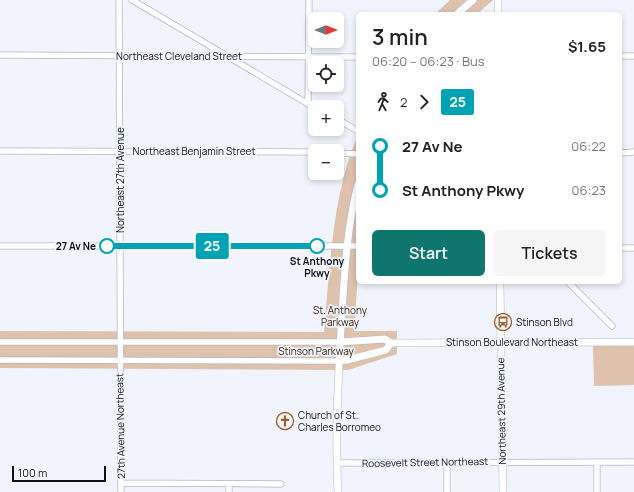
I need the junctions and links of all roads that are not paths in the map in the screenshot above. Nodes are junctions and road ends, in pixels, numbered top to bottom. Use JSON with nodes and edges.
{"nodes":[{"id":1,"x":119,"y":0,"type":"edge"},
{"id":2,"x":132,"y":0,"type":"edge"},
{"id":3,"x":309,"y":0,"type":"edge"},
{"id":4,"x":473,"y":0,"type":"edge"},
{"id":5,"x":498,"y":0,"type":"edge"},
{"id":6,"x":459,"y":12,"type":"edge"},
{"id":7,"x":498,"y":12,"type":"edge"},
{"id":8,"x":0,"y":55,"type":"edge"},
{"id":9,"x":120,"y":56,"type":"junction"},
{"id":10,"x":309,"y":56,"type":"edge"},
{"id":11,"x":622,"y":56,"type":"edge"},
{"id":12,"x":634,"y":56,"type":"edge"},
{"id":13,"x":228,"y":57,"type":"junction"},
{"id":14,"x":308,"y":57,"type":"edge"},
{"id":15,"x":344,"y":57,"type":"edge"},
{"id":16,"x":356,"y":57,"type":"edge"},
{"id":17,"x":308,"y":104,"type":"edge"},
{"id":18,"x":344,"y":123,"type":"edge"},
{"id":19,"x":356,"y":129,"type":"edge"},
{"id":20,"x":0,"y":151,"type":"edge"},
{"id":21,"x":120,"y":151,"type":"junction"},
{"id":22,"x":308,"y":152,"type":"edge"},
{"id":23,"x":622,"y":152,"type":"edge"},
{"id":24,"x":634,"y":152,"type":"edge"},
{"id":25,"x":344,"y":153,"type":"edge"},
{"id":26,"x":356,"y":154,"type":"edge"},
{"id":27,"x":356,"y":196,"type":"edge"},
{"id":28,"x":0,"y":246,"type":"edge"},
{"id":29,"x":120,"y":246,"type":"junction"},
{"id":30,"x":348,"y":246,"type":"junction"},
{"id":31,"x":356,"y":246,"type":"edge"},
{"id":32,"x":622,"y":248,"type":"edge"},
{"id":33,"x":634,"y":248,"type":"edge"},
{"id":34,"x":500,"y":284,"type":"edge"},
{"id":35,"x":570,"y":284,"type":"edge"},
{"id":36,"x":612,"y":326,"type":"dead end"},
{"id":37,"x":0,"y":342,"type":"edge"},
{"id":38,"x":340,"y":342,"type":"junction"},
{"id":39,"x":500,"y":342,"type":"junction"},
{"id":40,"x":634,"y":342,"type":"edge"},
{"id":41,"x":120,"y":343,"type":"junction"},
{"id":42,"x":391,"y":343,"type":"junction"},
{"id":43,"x":0,"y":360,"type":"edge"},
{"id":44,"x":120,"y":361,"type":"junction"},
{"id":45,"x":338,"y":361,"type":"junction"},
{"id":46,"x":503,"y":461,"type":"junction"},
{"id":47,"x":447,"y":462,"type":"junction"},
{"id":48,"x":597,"y":462,"type":"junction"},
{"id":49,"x":634,"y":462,"type":"edge"},
{"id":50,"x":337,"y":463,"type":"junction"},
{"id":51,"x":121,"y":483,"type":"junction"},
{"id":52,"x":229,"y":484,"type":"junction"},
{"id":53,"x":281,"y":484,"type":"dead end"},
{"id":54,"x":121,"y":492,"type":"edge"},
{"id":55,"x":229,"y":492,"type":"edge"},
{"id":56,"x":338,"y":492,"type":"edge"},
{"id":57,"x":448,"y":492,"type":"edge"},
{"id":58,"x":503,"y":492,"type":"edge"},
{"id":59,"x":597,"y":492,"type":"edge"}],
"edges":[{"from":1,"to":9,"type":"street","name":"Northeast 27th Avenue"},
{"from":2,"to":13,"type":"street"},
{"from":3,"to":10,"type":"street"},
{"from":4,"to":6,"type":"street"},
{"from":5,"to":7,"type":"street"},
{"from":8,"to":9,"type":"street","name":"Northeast Cleveland Street"},
{"from":9,"to":13,"type":"street","name":"Northeast Cleveland Street"},
{"from":9,"to":21,"type":"street","name":"Northeast 27th Avenue"},
{"from":11,"to":12,"type":"street"},
{"from":13,"to":14,"type":"street","name":"Northeast Cleveland Street"},
{"from":13,"to":17,"type":"street"},
{"from":15,"to":16,"type":"street","name":"Northeast Cleveland Street"},
{"from":18,"to":19,"type":"street"},
{"from":20,"to":21,"type":"street","name":"Northeast Benjamin Street"},
{"from":21,"to":22,"type":"street","name":"Northeast Benjamin Street"},
{"from":21,"to":29,"type":"street","name":"Northeast 27th Avenue"},
{"from":23,"to":24,"type":"street"},
{"from":25,"to":26,"type":"street"},
{"from":27,"to":30,"type":"street"},
{"from":28,"to":29,"type":"street"},
{"from":29,"to":30,"type":"street"},
{"from":29,"to":41,"type":"street","name":"Northeast 27th Avenue"},
{"from":30,"to":31,"type":"street"},
{"from":30,"to":38,"type":"street"},
{"from":32,"to":33,"type":"street"},
{"from":34,"to":39,"type":"street","name":"Northeast 29th Avenue"},
{"from":35,"to":36,"type":"street"},
{"from":37,"to":41,"type":"street"},
{"from":38,"to":41,"type":"street"},
{"from":38,"to":42,"type":"street","name":"Stinson Boulevard Northeast"},
{"from":38,"to":45,"type":"street"},
{"from":39,"to":40,"type":"street","name":"Stinson Boulevard Northeast"},
{"from":39,"to":42,"type":"street","name":"Stinson Boulevard Northeast"},
{"from":39,"to":46,"type":"street","name":"Northeast 29th Avenue"},
{"from":41,"to":44,"type":"street","name":"Northeast 27th Avenue"},
{"from":42,"to":45,"type":"street"},
{"from":43,"to":44,"type":"street"},
{"from":44,"to":45,"type":"street"},
{"from":44,"to":51,"type":"street","name":"27th Avenue Northeast"},
{"from":45,"to":50,"type":"street"},
{"from":46,"to":47,"type":"street","name":"Roosevelt Street Northeast"},
{"from":46,"to":48,"type":"street","name":"Roosevelt Street Northeast"},
{"from":46,"to":58,"type":"street","name":"Northeast 29th Avenue"},
{"from":47,"to":50,"type":"street","name":"Roosevelt Street Northeast"},
{"from":47,"to":57,"type":"street"},
{"from":48,"to":49,"type":"street","name":"Roosevelt Street Northeast"},
{"from":48,"to":59,"type":"street"},
{"from":50,"to":56,"type":"street"},
{"from":51,"to":52,"type":"street"},
{"from":51,"to":54,"type":"street","name":"27th Avenue Northeast"},
{"from":52,"to":53,"type":"street"},
{"from":52,"to":55,"type":"street"}]}
